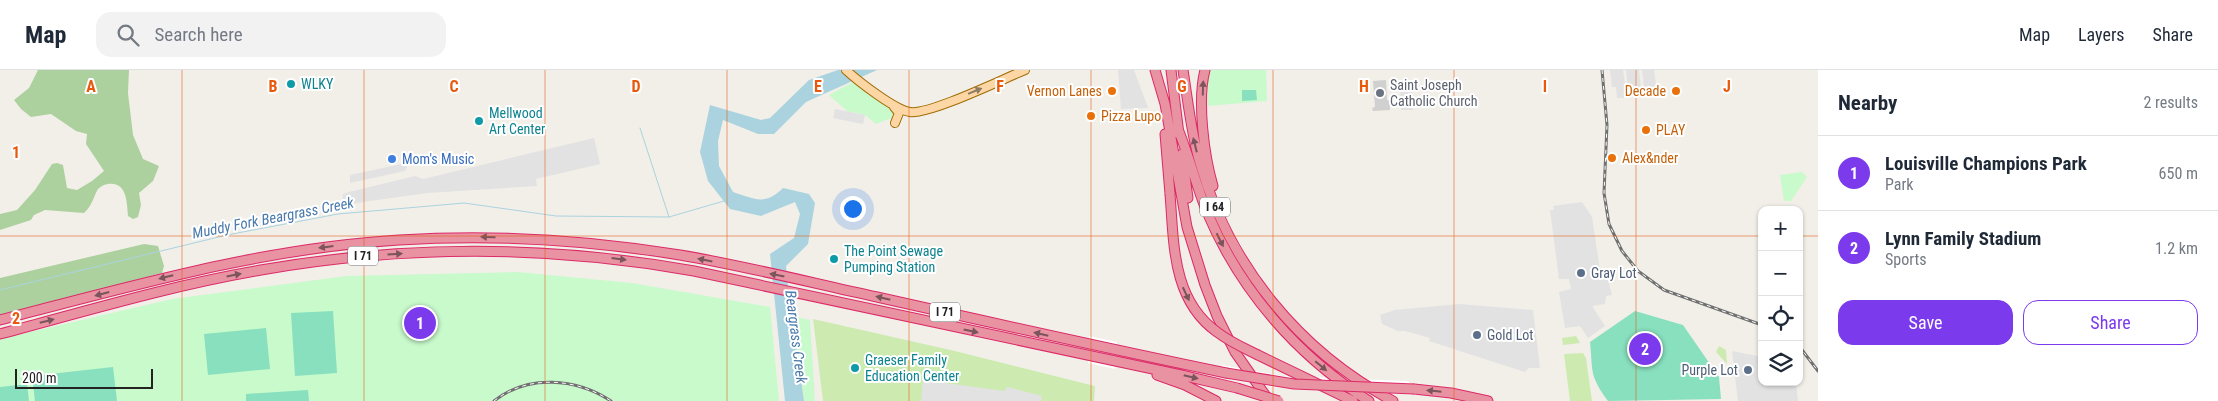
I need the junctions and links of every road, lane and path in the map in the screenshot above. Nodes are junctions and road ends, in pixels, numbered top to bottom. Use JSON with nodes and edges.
{"nodes":[{"id":1,"x":846,"y":70,"type":"edge"},
{"id":2,"x":1025,"y":70,"type":"edge"},
{"id":3,"x":1155,"y":70,"type":"edge"},
{"id":4,"x":1171,"y":70,"type":"edge"},
{"id":5,"x":1184,"y":70,"type":"edge"},
{"id":6,"x":1205,"y":70,"type":"edge"},
{"id":7,"x":1161,"y":91,"type":"junction"},
{"id":8,"x":885,"y":99,"type":"junction"},
{"id":9,"x":895,"y":124,"type":"dead end"},
{"id":10,"x":1178,"y":129,"type":"junction"},
{"id":11,"x":1196,"y":253,"type":"junction"},
{"id":12,"x":0,"y":320,"type":"edge"},
{"id":13,"x":1292,"y":324,"type":"junction"},
{"id":14,"x":0,"y":334,"type":"edge"},
{"id":15,"x":1126,"y":363,"type":"junction"},
{"id":16,"x":1216,"y":401,"type":"edge"},
{"id":17,"x":1270,"y":401,"type":"edge"},
{"id":18,"x":1280,"y":401,"type":"edge"},
{"id":19,"x":1353,"y":401,"type":"edge"},
{"id":20,"x":1368,"y":401,"type":"edge"},
{"id":21,"x":1393,"y":401,"type":"edge"},
{"id":22,"x":1488,"y":401,"type":"edge"}],
"edges":[{"from":1,"to":8,"type":"main road"},
{"from":8,"to":2,"type":"main road","one_way":true},
{"from":3,"to":7,"type":"highway"},
{"from":4,"to":10,"type":"highway","number":"I 64"},
{"from":13,"to":5,"type":"highway","number":"I 64","one_way":true},
{"from":13,"to":6,"type":"highway","one_way":true},
{"from":7,"to":11,"type":"highway"},
{"from":7,"to":19,"type":"highway","one_way":true,"bridge":true},
{"from":8,"to":9,"type":"main road"},
{"from":10,"to":11,"type":"highway","number":"I 64"},
{"from":10,"to":20,"type":"highway","one_way":true},
{"from":11,"to":17,"type":"highway","number":"I 64"},
{"from":22,"to":12,"type":"highway","number":"I 71","one_way":true,"bridge":true},
{"from":13,"to":21,"type":"highway","number":"I 64"},
{"from":14,"to":15,"type":"highway","number":"I 71","one_way":true},
{"from":15,"to":16,"type":"highway"},
{"from":15,"to":18,"type":"highway","number":"I 71","one_way":true,"bridge":true}]}
